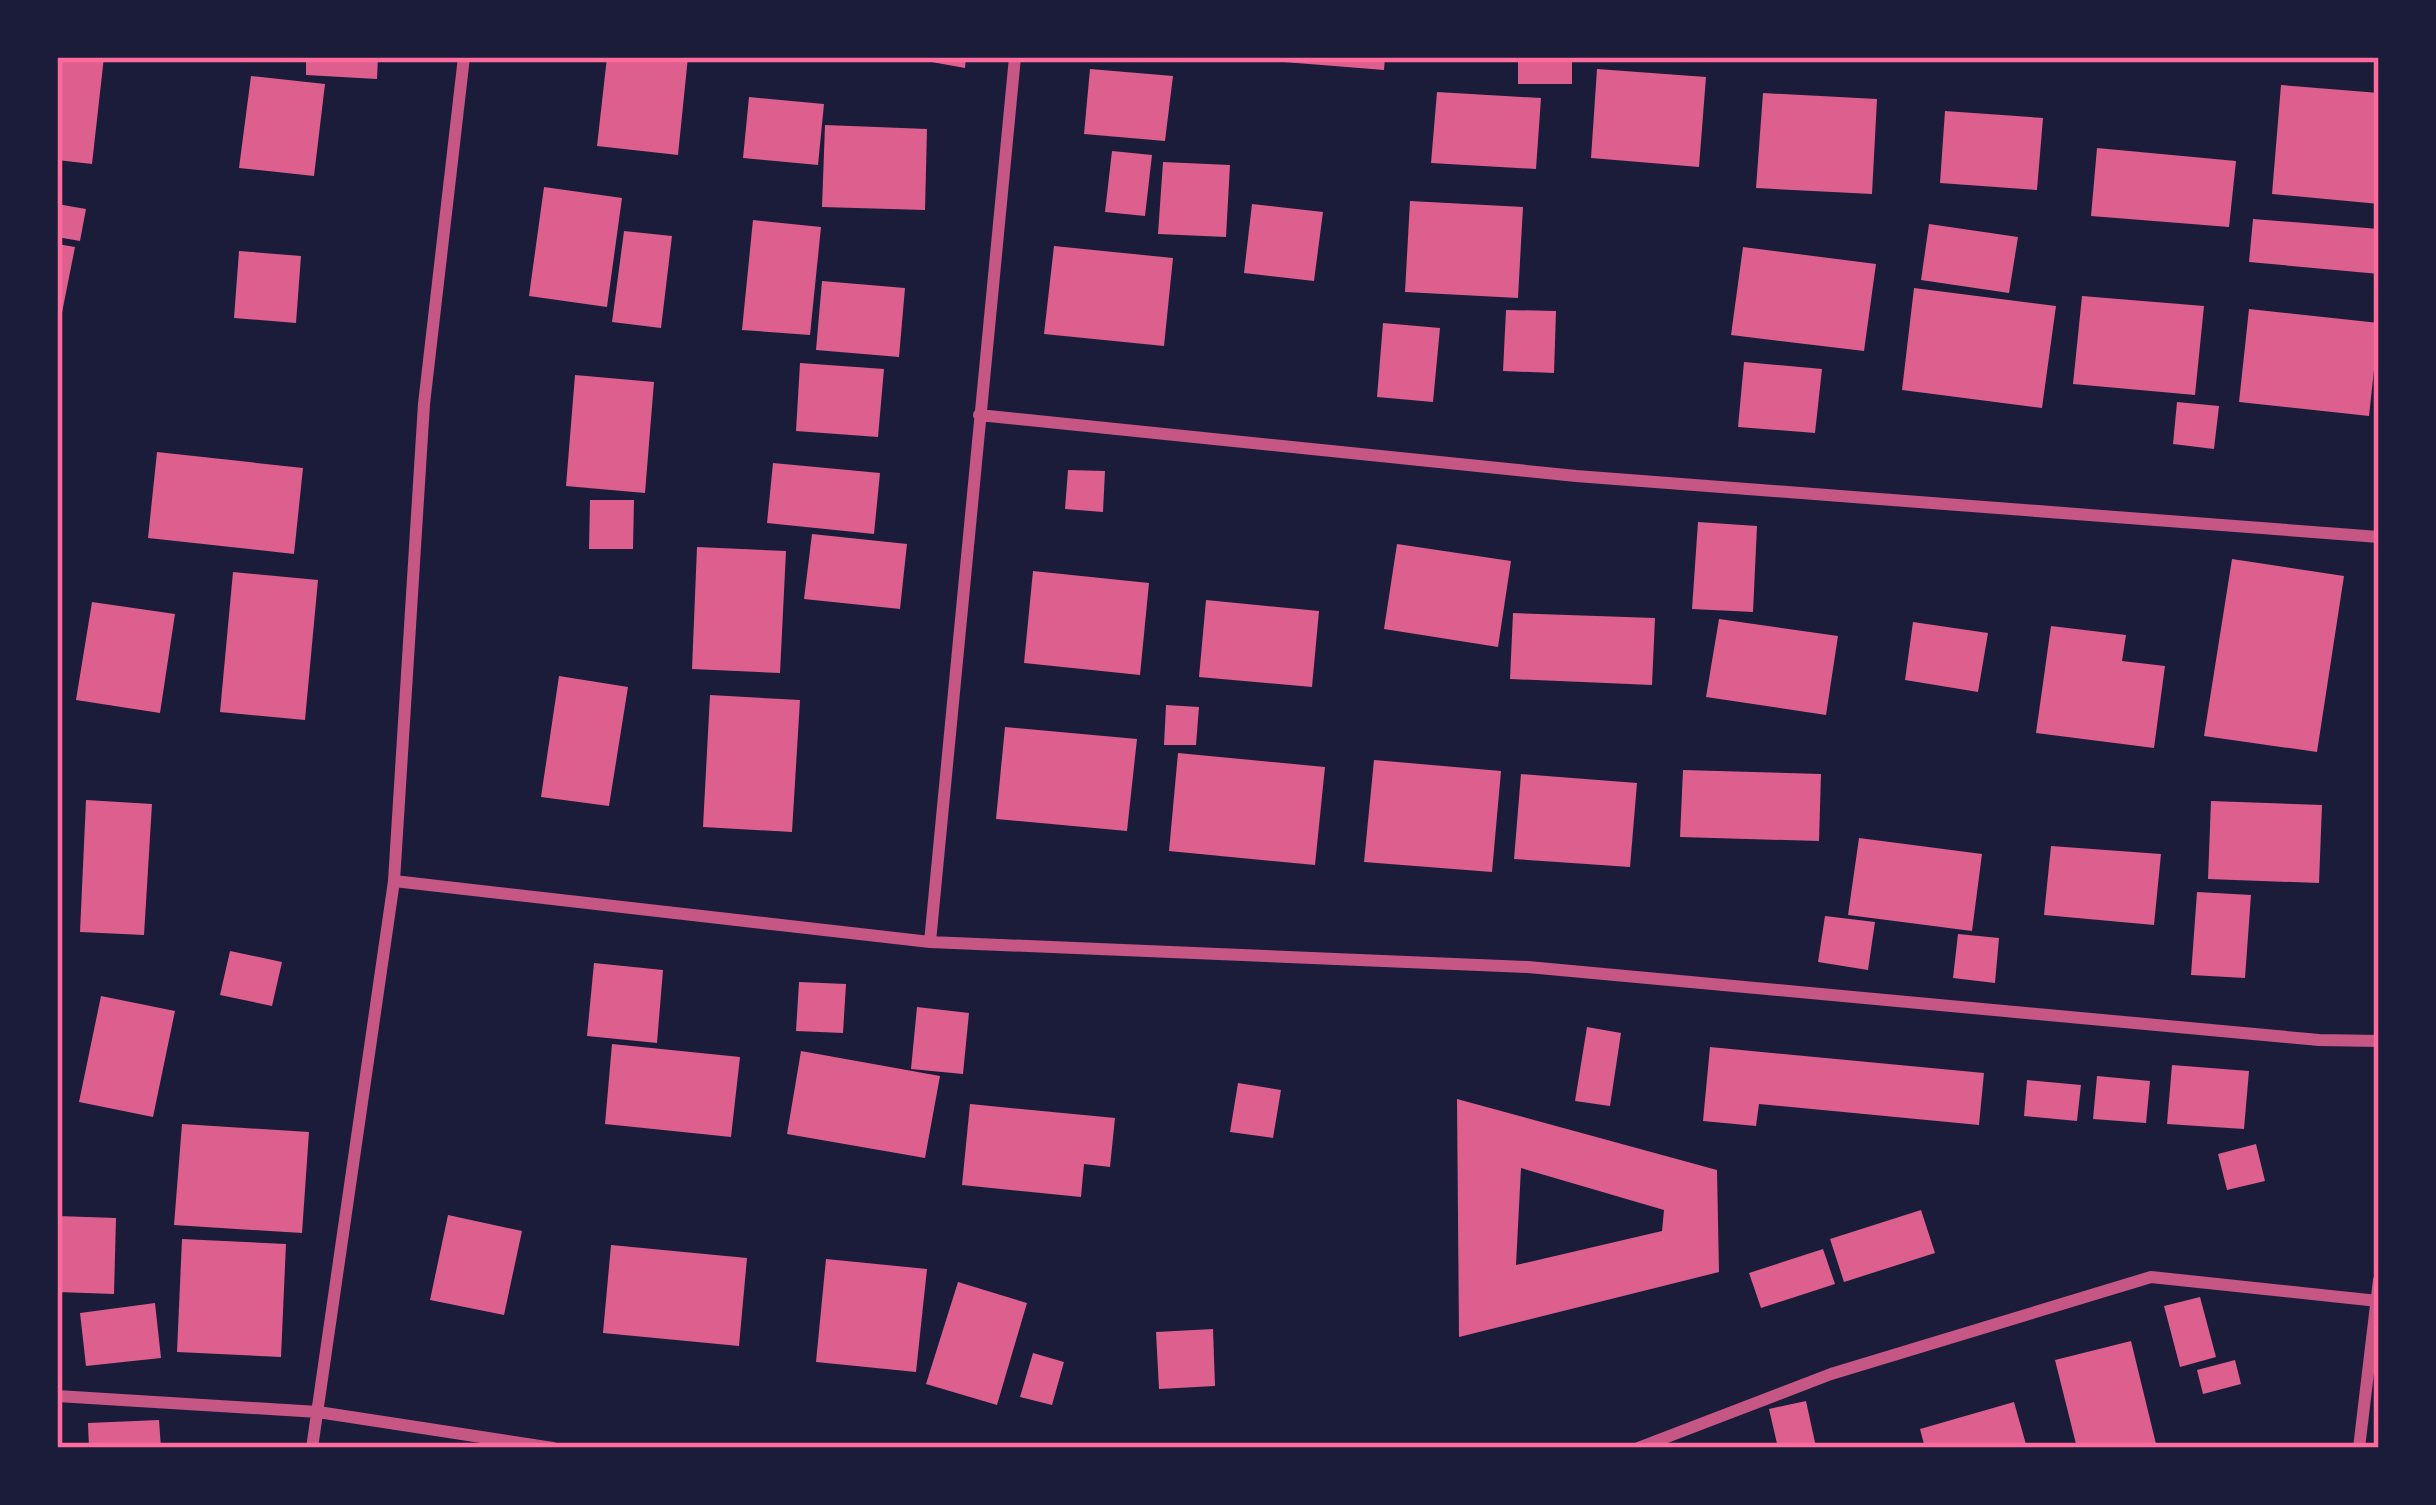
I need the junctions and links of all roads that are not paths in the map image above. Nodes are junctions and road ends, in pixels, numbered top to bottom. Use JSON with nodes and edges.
{"nodes":[{"id":1,"x":464,"y":57,"type":"edge"},
{"id":2,"x":1015,"y":57,"type":"edge"},
{"id":3,"x":979,"y":415,"type":"junction"},
{"id":4,"x":2379,"y":537,"type":"edge"},
{"id":5,"x":394,"y":881,"type":"junction"},
{"id":6,"x":930,"y":942,"type":"junction"},
{"id":7,"x":2379,"y":1041,"type":"edge"},
{"id":8,"x":2379,"y":1280,"type":"edge"},
{"id":9,"x":2378,"y":1301,"type":"edge"},
{"id":10,"x":57,"y":1396,"type":"edge"},
{"id":11,"x":319,"y":1412,"type":"junction"},
{"id":12,"x":312,"y":1448,"type":"edge"},
{"id":13,"x":553,"y":1448,"type":"edge"},
{"id":14,"x":1638,"y":1448,"type":"edge"},
{"id":15,"x":2359,"y":1448,"type":"edge"}],
"edges":[{"from":1,"to":5,"type":"street"},
{"from":2,"to":3,"type":"street"},
{"from":3,"to":4,"type":"street"},
{"from":3,"to":6,"type":"street"},
{"from":5,"to":6,"type":"street"},
{"from":5,"to":11,"type":"street"},
{"from":6,"to":7,"type":"street"},
{"from":8,"to":9,"type":"street"},
{"from":9,"to":14,"type":"street"},
{"from":9,"to":15,"type":"street"},
{"from":10,"to":11,"type":"street"},
{"from":11,"to":12,"type":"street"},
{"from":11,"to":13,"type":"street"}]}
